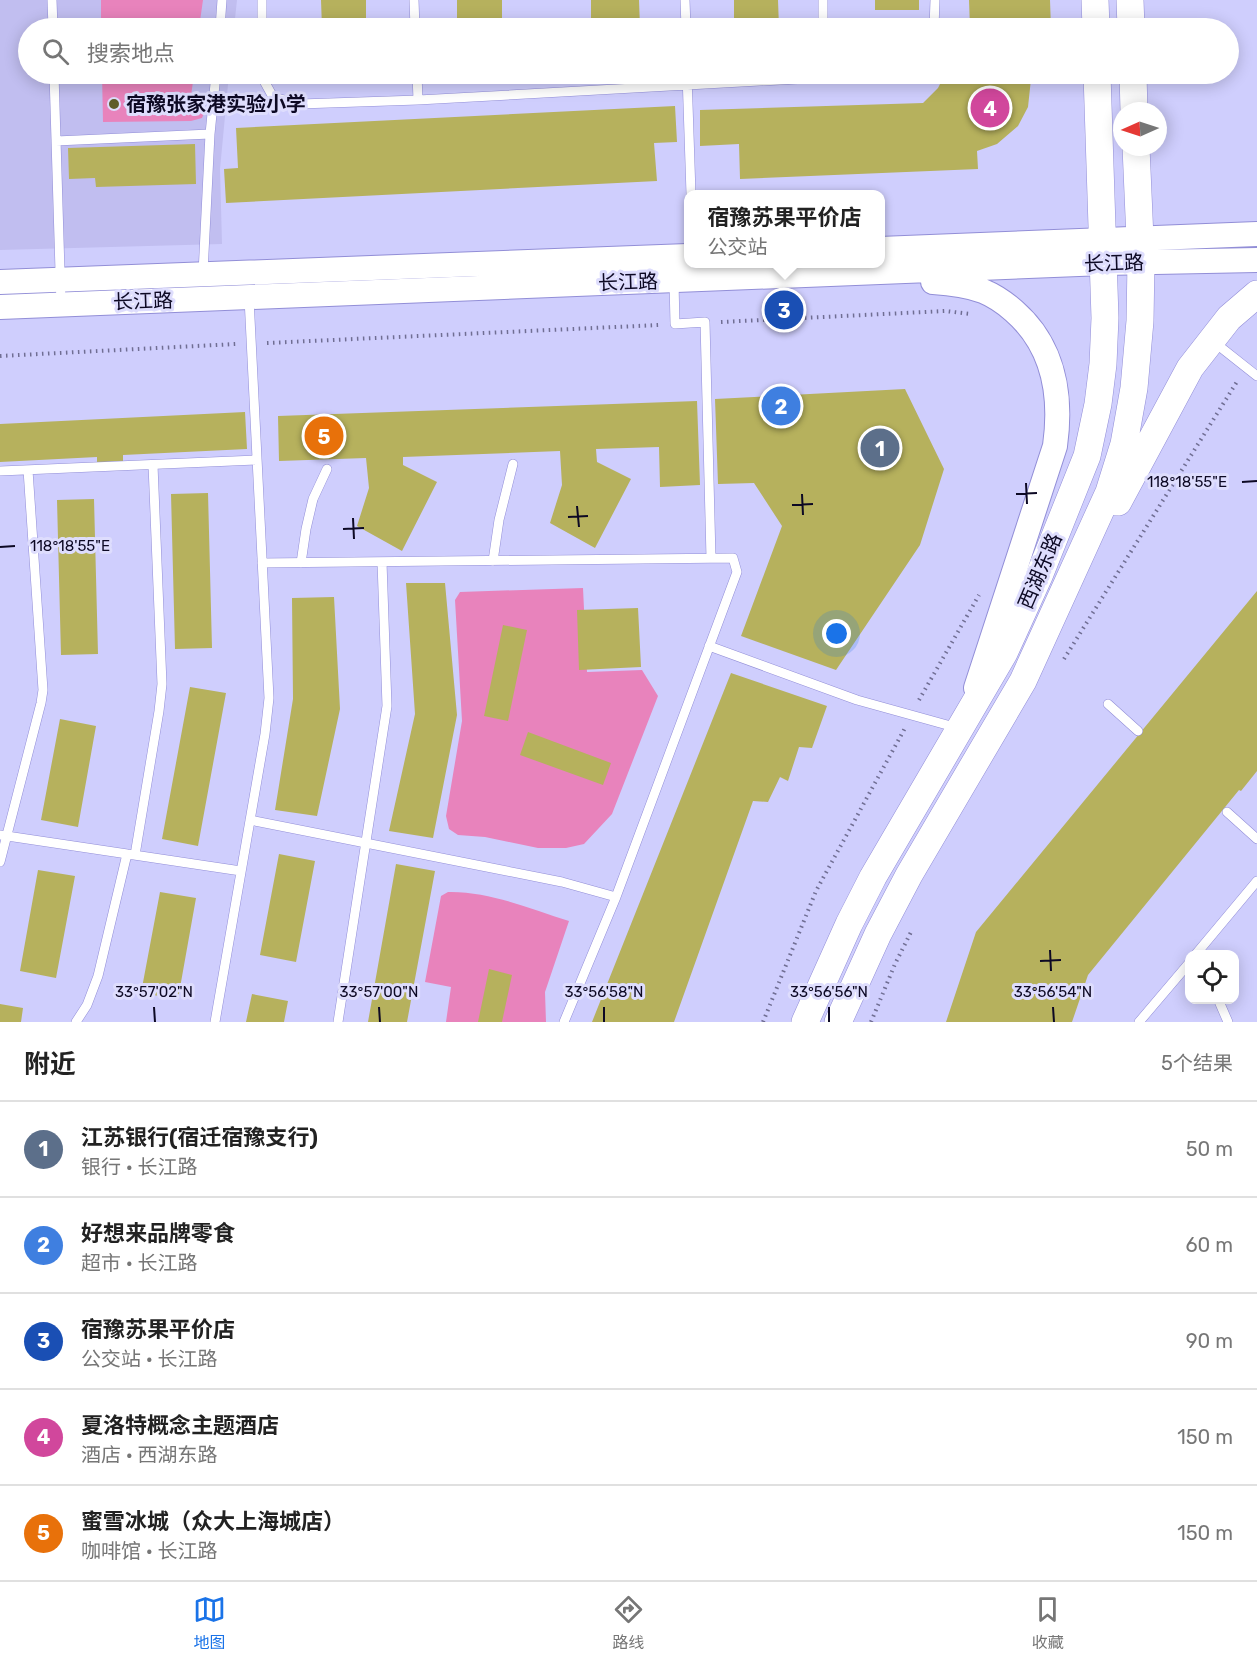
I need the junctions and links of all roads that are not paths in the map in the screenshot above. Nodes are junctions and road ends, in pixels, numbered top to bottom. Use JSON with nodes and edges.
{"nodes":[{"id":1,"x":52,"y":0,"type":"edge"},
{"id":2,"x":222,"y":0,"type":"edge"},
{"id":3,"x":262,"y":0,"type":"edge"},
{"id":4,"x":414,"y":0,"type":"edge"},
{"id":5,"x":685,"y":0,"type":"edge"},
{"id":6,"x":823,"y":0,"type":"edge"},
{"id":7,"x":935,"y":0,"type":"edge"},
{"id":8,"x":1095,"y":0,"type":"edge"},
{"id":9,"x":1130,"y":0,"type":"edge"},
{"id":10,"x":52,"y":18,"type":"edge"},
{"id":11,"x":221,"y":18,"type":"edge"},
{"id":12,"x":262,"y":18,"type":"edge"},
{"id":13,"x":415,"y":18,"type":"edge"},
{"id":14,"x":686,"y":18,"type":"edge"},
{"id":15,"x":823,"y":18,"type":"edge"},
{"id":16,"x":934,"y":18,"type":"edge"},
{"id":17,"x":1096,"y":18,"type":"edge"},
{"id":18,"x":1131,"y":18,"type":"edge"},
{"id":19,"x":54,"y":84,"type":"edge"},
{"id":20,"x":215,"y":84,"type":"edge"},
{"id":21,"x":266,"y":84,"type":"edge"},
{"id":22,"x":417,"y":84,"type":"edge"},
{"id":23,"x":714,"y":84,"type":"edge"},
{"id":24,"x":1097,"y":84,"type":"edge"},
{"id":25,"x":1133,"y":84,"type":"edge"},
{"id":26,"x":687,"y":86,"type":"junction"},
{"id":27,"x":418,"y":100,"type":"junction"},
{"id":28,"x":1134,"y":102,"type":"edge"},
{"id":29,"x":210,"y":134,"type":"junction"},
{"id":30,"x":56,"y":141,"type":"junction"},
{"id":31,"x":1136,"y":156,"type":"edge"},
{"id":32,"x":691,"y":190,"type":"edge"},
{"id":33,"x":1257,"y":234,"type":"edge"},
{"id":34,"x":885,"y":249,"type":"edge"},
{"id":35,"x":1140,"y":250,"type":"junction"},
{"id":36,"x":1103,"y":252,"type":"junction"},
{"id":37,"x":1257,"y":260,"type":"edge"},
{"id":38,"x":684,"y":269,"type":"edge"},
{"id":39,"x":829,"y":274,"type":"junction"},
{"id":40,"x":203,"y":275,"type":"junction"},
{"id":41,"x":60,"y":280,"type":"junction"},
{"id":42,"x":0,"y":282,"type":"edge"},
{"id":43,"x":1257,"y":294,"type":"edge"},
{"id":44,"x":249,"y":297,"type":"junction"},
{"id":45,"x":61,"y":304,"type":"junction"},
{"id":46,"x":0,"y":307,"type":"edge"},
{"id":47,"x":1212,"y":340,"type":"junction"},
{"id":48,"x":1257,"y":376,"type":"edge"},
{"id":49,"x":257,"y":460,"type":"junction"},
{"id":50,"x":513,"y":464,"type":"dead end"},
{"id":51,"x":153,"y":465,"type":"junction"},
{"id":52,"x":327,"y":469,"type":"dead end"},
{"id":53,"x":28,"y":470,"type":"junction"},
{"id":54,"x":0,"y":471,"type":"edge"},
{"id":55,"x":711,"y":558,"type":"junction"},
{"id":56,"x":493,"y":561,"type":"junction"},
{"id":57,"x":382,"y":562,"type":"junction"},
{"id":58,"x":262,"y":563,"type":"junction"},
{"id":59,"x":301,"y":563,"type":"junction"},
{"id":60,"x":709,"y":646,"type":"junction"},
{"id":61,"x":1023,"y":681,"type":"junction"},
{"id":62,"x":1108,"y":704,"type":"dead end"},
{"id":63,"x":963,"y":725,"type":"junction"},
{"id":64,"x":1138,"y":731,"type":"dead end"},
{"id":65,"x":1227,"y":812,"type":"dead end"},
{"id":66,"x":250,"y":820,"type":"junction"},
{"id":67,"x":3,"y":835,"type":"edge"},
{"id":68,"x":1257,"y":839,"type":"edge"},
{"id":69,"x":366,"y":843,"type":"junction"},
{"id":70,"x":131,"y":855,"type":"junction"},
{"id":71,"x":0,"y":862,"type":"edge"},
{"id":72,"x":242,"y":871,"type":"junction"},
{"id":73,"x":1257,"y":880,"type":"edge"},
{"id":74,"x":616,"y":897,"type":"junction"},
{"id":75,"x":1199,"y":950,"type":"edge"},
{"id":76,"x":1185,"y":969,"type":"edge"},
{"id":77,"x":1220,"y":1004,"type":"edge"},
{"id":78,"x":76,"y":1022,"type":"edge"},
{"id":79,"x":215,"y":1022,"type":"edge"},
{"id":80,"x":338,"y":1022,"type":"edge"},
{"id":81,"x":564,"y":1022,"type":"edge"},
{"id":82,"x":805,"y":1022,"type":"edge"},
{"id":83,"x":838,"y":1022,"type":"edge"},
{"id":84,"x":1139,"y":1022,"type":"edge"},
{"id":85,"x":1228,"y":1022,"type":"edge"}],
"edges":[{"from":1,"to":10,"type":"lane"},
{"from":2,"to":11,"type":"lane"},
{"from":3,"to":12,"type":"lane"},
{"from":4,"to":13,"type":"lane"},
{"from":5,"to":14,"type":"lane"},
{"from":6,"to":15,"type":"lane"},
{"from":7,"to":16,"type":"lane"},
{"from":8,"to":17,"type":"main road"},
{"from":9,"to":18,"type":"main road"},
{"from":19,"to":30,"type":"lane"},
{"from":20,"to":29,"type":"lane"},
{"from":21,"to":27,"type":"lane"},
{"from":22,"to":27,"type":"lane"},
{"from":23,"to":26,"type":"lane"},
{"from":24,"to":36,"type":"main road","name":"西湖东路"},
{"from":25,"to":28,"type":"main road"},
{"from":26,"to":27,"type":"lane"},
{"from":26,"to":32,"type":"lane"},
{"from":29,"to":30,"type":"lane"},
{"from":29,"to":40,"type":"lane"},
{"from":30,"to":41,"type":"lane"},
{"from":31,"to":35,"type":"main road","name":"西湖东路"},
{"from":33,"to":35,"type":"street","name":"长江路"},
{"from":34,"to":36,"type":"street","name":"长江路"},
{"from":35,"to":36,"type":"street","name":"长江路"},
{"from":35,"to":37,"type":"street","name":"长江路"},
{"from":35,"to":61,"type":"main road","name":"西湖东路"},
{"from":36,"to":39,"type":"street","name":"长江路"},
{"from":36,"to":63,"type":"main road","name":"西湖东路"},
{"from":38,"to":39,"type":"street","name":"长江路"},
{"from":38,"to":40,"type":"street","name":"长江路"},
{"from":38,"to":44,"type":"street","name":"长江路"},
{"from":38,"to":55,"type":"lane"},
{"from":39,"to":63,"type":"street"},
{"from":40,"to":41,"type":"street","name":"长江路"},
{"from":41,"to":42,"type":"street","name":"长江路"},
{"from":41,"to":45,"type":"lane"},
{"from":43,"to":47,"type":"main road"},
{"from":44,"to":45,"type":"street","name":"长江路"},
{"from":44,"to":49,"type":"lane"},
{"from":45,"to":46,"type":"street","name":"长江路"},
{"from":47,"to":48,"type":"lane"},
{"from":47,"to":61,"type":"main road"},
{"from":49,"to":51,"type":"lane"},
{"from":49,"to":58,"type":"lane"},
{"from":50,"to":56,"type":"lane"},
{"from":51,"to":53,"type":"lane"},
{"from":51,"to":70,"type":"lane"},
{"from":52,"to":59,"type":"lane"},
{"from":53,"to":54,"type":"lane"},
{"from":53,"to":67,"type":"lane"},
{"from":55,"to":56,"type":"lane"},
{"from":55,"to":60,"type":"lane"},
{"from":56,"to":57,"type":"lane"},
{"from":57,"to":59,"type":"lane"},
{"from":57,"to":69,"type":"lane"},
{"from":58,"to":59,"type":"lane"},
{"from":58,"to":66,"type":"lane"},
{"from":60,"to":63,"type":"lane"},
{"from":60,"to":74,"type":"lane"},
{"from":61,"to":83,"type":"main road","name":"西湖东路"},
{"from":62,"to":64,"type":"lane"},
{"from":63,"to":82,"type":"main road","name":"西湖东路"},
{"from":65,"to":68,"type":"lane"},
{"from":66,"to":69,"type":"lane"},
{"from":66,"to":72,"type":"lane"},
{"from":67,"to":70,"type":"lane"},
{"from":67,"to":71,"type":"lane"},
{"from":69,"to":74,"type":"lane"},
{"from":69,"to":80,"type":"lane"},
{"from":70,"to":72,"type":"lane"},
{"from":70,"to":78,"type":"lane"},
{"from":72,"to":79,"type":"lane"},
{"from":73,"to":75,"type":"lane"},
{"from":74,"to":81,"type":"lane"},
{"from":76,"to":84,"type":"lane"},
{"from":77,"to":85,"type":"lane"}]}
